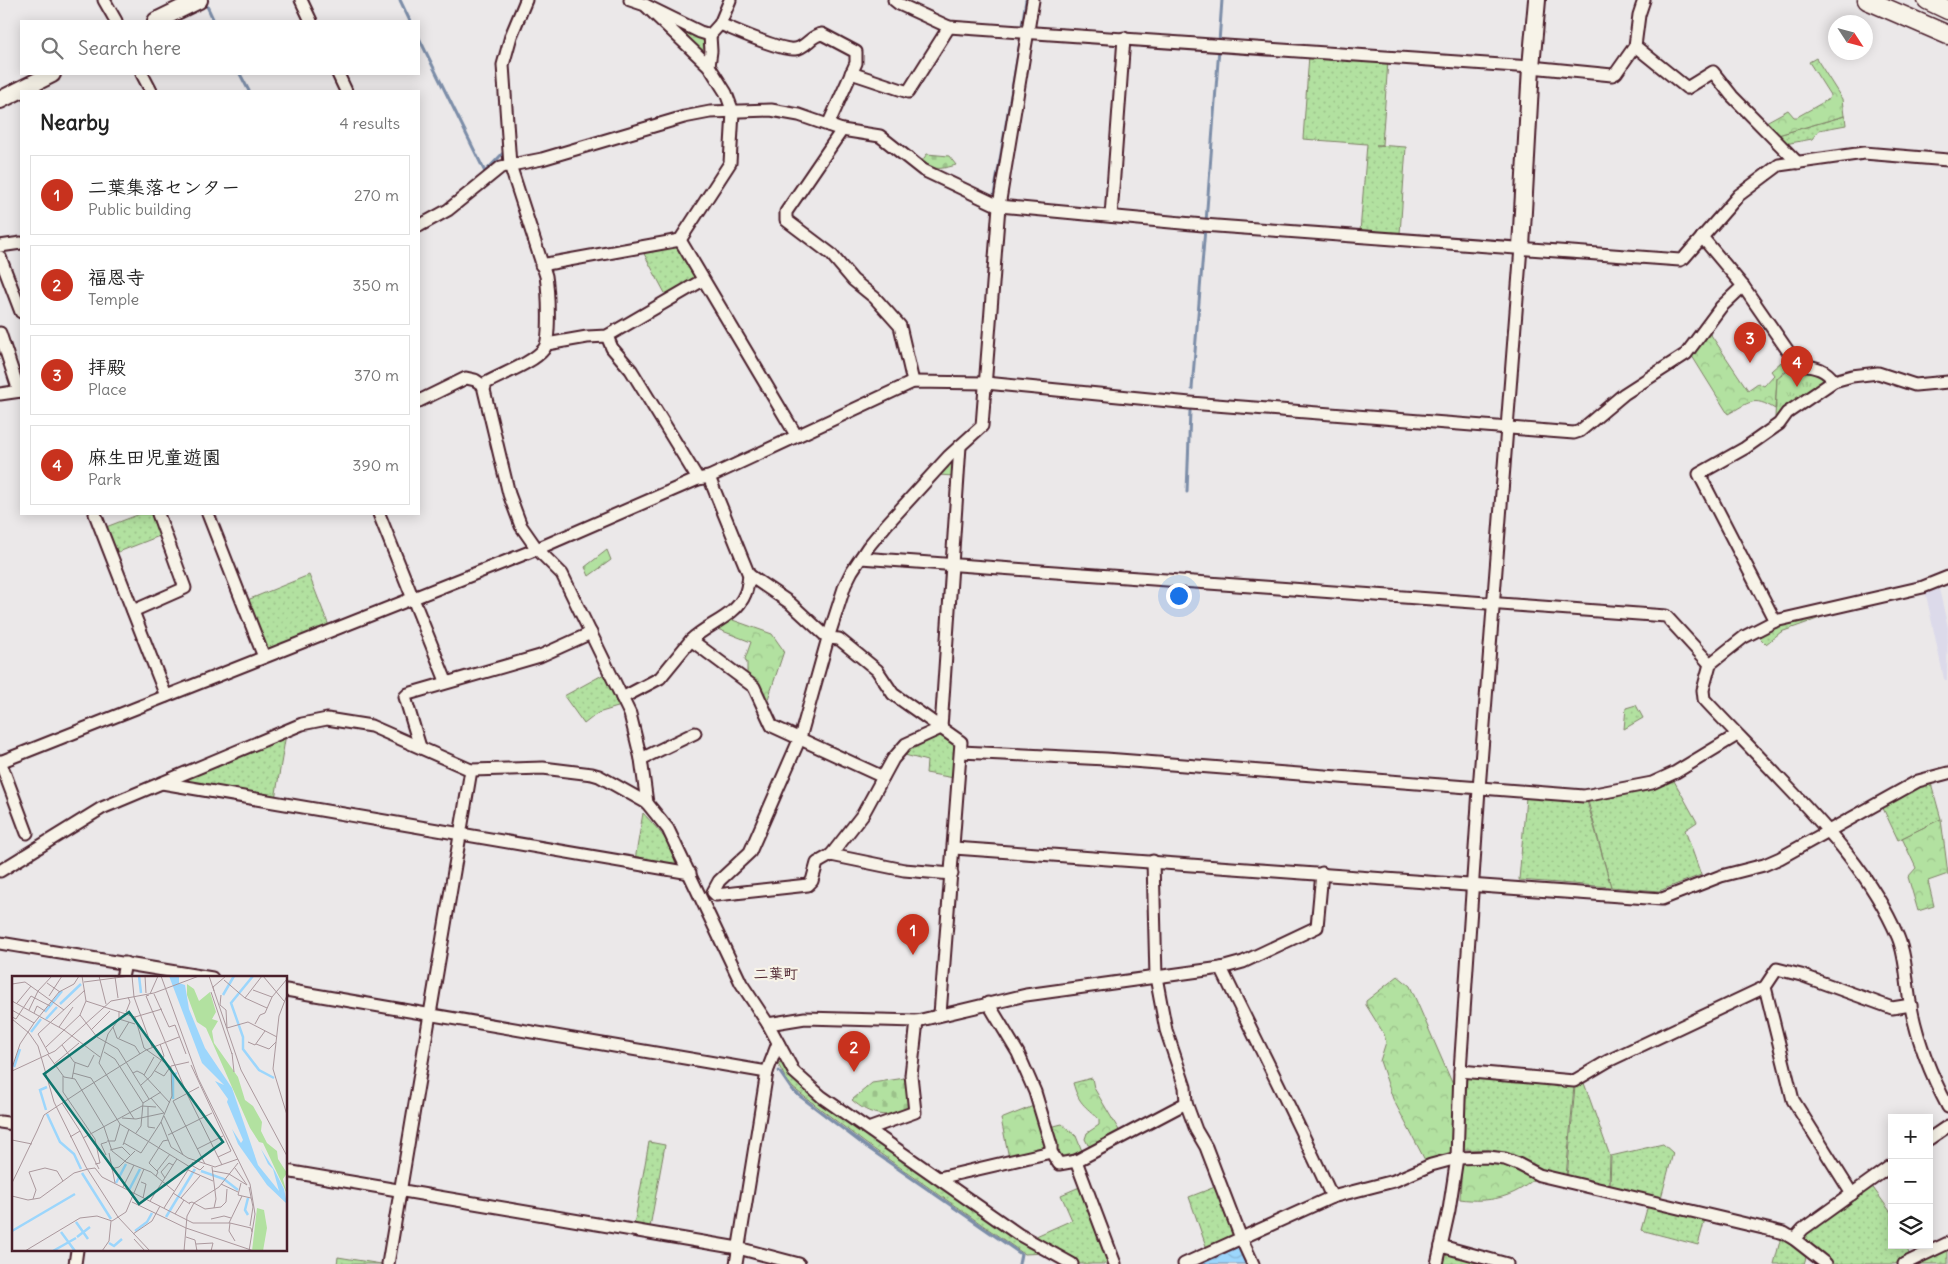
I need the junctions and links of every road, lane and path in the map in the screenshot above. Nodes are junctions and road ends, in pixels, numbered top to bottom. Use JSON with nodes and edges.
{"nodes":[{"id":1,"x":104,"y":0,"type":"edge"},
{"id":2,"x":199,"y":0,"type":"edge"},
{"id":3,"x":301,"y":0,"type":"edge"},
{"id":4,"x":526,"y":0,"type":"edge"},
{"id":5,"x":630,"y":0,"type":"edge"},
{"id":6,"x":730,"y":0,"type":"edge"},
{"id":7,"x":894,"y":0,"type":"edge"},
{"id":8,"x":1033,"y":0,"type":"edge"},
{"id":9,"x":1537,"y":0,"type":"edge"},
{"id":10,"x":1644,"y":0,"type":"edge"},
{"id":11,"x":1867,"y":0,"type":"edge"},
{"id":12,"x":1927,"y":0,"type":"edge"},
{"id":13,"x":644,"y":5,"type":"junction"},
{"id":14,"x":1948,"y":10,"type":"edge"},
{"id":15,"x":115,"y":20,"type":"edge"},
{"id":16,"x":158,"y":20,"type":"edge"},
{"id":17,"x":311,"y":20,"type":"edge"},
{"id":18,"x":720,"y":24,"type":"junction"},
{"id":19,"x":949,"y":27,"type":"junction"},
{"id":20,"x":1028,"y":31,"type":"junction"},
{"id":21,"x":710,"y":34,"type":"junction"},
{"id":22,"x":1948,"y":35,"type":"edge"},
{"id":23,"x":1124,"y":38,"type":"junction"},
{"id":24,"x":1635,"y":46,"type":"junction"},
{"id":25,"x":709,"y":66,"type":"junction"},
{"id":26,"x":1531,"y":67,"type":"junction"},
{"id":27,"x":852,"y":73,"type":"junction"},
{"id":28,"x":51,"y":75,"type":"edge"},
{"id":29,"x":143,"y":75,"type":"edge"},
{"id":30,"x":338,"y":75,"type":"edge"},
{"id":31,"x":35,"y":87,"type":"edge"},
{"id":32,"x":150,"y":90,"type":"edge"},
{"id":33,"x":346,"y":90,"type":"edge"},
{"id":34,"x":20,"y":93,"type":"edge"},
{"id":35,"x":0,"y":100,"type":"edge"},
{"id":36,"x":733,"y":112,"type":"junction"},
{"id":37,"x":828,"y":125,"type":"junction"},
{"id":38,"x":842,"y":130,"type":"junction"},
{"id":39,"x":1948,"y":160,"type":"edge"},
{"id":40,"x":1798,"y":163,"type":"junction"},
{"id":41,"x":510,"y":165,"type":"junction"},
{"id":42,"x":999,"y":206,"type":"junction"},
{"id":43,"x":1111,"y":216,"type":"junction"},
{"id":44,"x":420,"y":225,"type":"edge"},
{"id":45,"x":1702,"y":237,"type":"junction"},
{"id":46,"x":680,"y":240,"type":"junction"},
{"id":47,"x":20,"y":243,"type":"edge"},
{"id":48,"x":0,"y":246,"type":"edge"},
{"id":49,"x":1521,"y":247,"type":"junction"},
{"id":50,"x":0,"y":256,"type":"edge"},
{"id":51,"x":541,"y":265,"type":"junction"},
{"id":52,"x":703,"y":280,"type":"junction"},
{"id":53,"x":4,"y":281,"type":"edge"},
{"id":54,"x":1744,"y":286,"type":"junction"},
{"id":55,"x":20,"y":310,"type":"edge"},
{"id":56,"x":0,"y":333,"type":"edge"},
{"id":57,"x":607,"y":336,"type":"junction"},
{"id":58,"x":547,"y":344,"type":"junction"},
{"id":59,"x":1834,"y":381,"type":"junction"},
{"id":60,"x":913,"y":382,"type":"junction"},
{"id":61,"x":1948,"y":382,"type":"edge"},
{"id":62,"x":986,"y":383,"type":"junction"},
{"id":63,"x":484,"y":386,"type":"junction"},
{"id":64,"x":20,"y":391,"type":"edge"},
{"id":65,"x":0,"y":394,"type":"edge"},
{"id":66,"x":420,"y":401,"type":"edge"},
{"id":67,"x":1508,"y":427,"type":"junction"},
{"id":68,"x":796,"y":435,"type":"junction"},
{"id":69,"x":960,"y":446,"type":"junction"},
{"id":70,"x":704,"y":478,"type":"junction"},
{"id":71,"x":95,"y":515,"type":"edge"},
{"id":72,"x":158,"y":515,"type":"edge"},
{"id":73,"x":208,"y":515,"type":"edge"},
{"id":74,"x":379,"y":515,"type":"edge"},
{"id":75,"x":537,"y":549,"type":"junction"},
{"id":76,"x":861,"y":558,"type":"junction"},
{"id":77,"x":952,"y":566,"type":"junction"},
{"id":78,"x":749,"y":574,"type":"junction"},
{"id":79,"x":1948,"y":576,"type":"edge"},
{"id":80,"x":412,"y":599,"type":"junction"},
{"id":81,"x":1495,"y":604,"type":"junction"},
{"id":82,"x":133,"y":611,"type":"junction"},
{"id":83,"x":1776,"y":621,"type":"junction"},
{"id":84,"x":591,"y":633,"type":"junction"},
{"id":85,"x":828,"y":638,"type":"junction"},
{"id":86,"x":691,"y":640,"type":"junction"},
{"id":87,"x":264,"y":658,"type":"junction"},
{"id":88,"x":1710,"y":664,"type":"junction"},
{"id":89,"x":446,"y":682,"type":"junction"},
{"id":90,"x":166,"y":696,"type":"junction"},
{"id":91,"x":622,"y":698,"type":"junction"},
{"id":92,"x":941,"y":728,"type":"junction"},
{"id":93,"x":694,"y":733,"type":"dead end"},
{"id":94,"x":1738,"y":735,"type":"junction"},
{"id":95,"x":800,"y":738,"type":"junction"},
{"id":96,"x":420,"y":747,"type":"junction"},
{"id":97,"x":962,"y":752,"type":"junction"},
{"id":98,"x":641,"y":759,"type":"junction"},
{"id":99,"x":0,"y":762,"type":"edge"},
{"id":100,"x":470,"y":770,"type":"junction"},
{"id":101,"x":1948,"y":773,"type":"edge"},
{"id":102,"x":883,"y":777,"type":"junction"},
{"id":103,"x":162,"y":783,"type":"junction"},
{"id":104,"x":4,"y":786,"type":"edge"},
{"id":105,"x":1480,"y":789,"type":"junction"},
{"id":106,"x":647,"y":803,"type":"junction"},
{"id":107,"x":1829,"y":830,"type":"junction"},
{"id":108,"x":27,"y":833,"type":"dead end"},
{"id":109,"x":460,"y":834,"type":"junction"},
{"id":110,"x":954,"y":848,"type":"junction"},
{"id":111,"x":831,"y":855,"type":"junction"},
{"id":112,"x":1153,"y":861,"type":"junction"},
{"id":113,"x":0,"y":870,"type":"edge"},
{"id":114,"x":690,"y":873,"type":"junction"},
{"id":115,"x":1322,"y":873,"type":"junction"},
{"id":116,"x":952,"y":874,"type":"junction"},
{"id":117,"x":1473,"y":885,"type":"junction"},
{"id":118,"x":0,"y":943,"type":"edge"},
{"id":119,"x":125,"y":963,"type":"junction"},
{"id":120,"x":1221,"y":968,"type":"junction"},
{"id":121,"x":122,"y":976,"type":"edge"},
{"id":122,"x":200,"y":976,"type":"edge"},
{"id":123,"x":1156,"y":977,"type":"junction"},
{"id":124,"x":1765,"y":987,"type":"junction"},
{"id":125,"x":288,"y":990,"type":"edge"},
{"id":126,"x":988,"y":1003,"type":"junction"},
{"id":127,"x":1911,"y":1005,"type":"junction"},
{"id":128,"x":940,"y":1014,"type":"junction"},
{"id":129,"x":430,"y":1015,"type":"junction"},
{"id":130,"x":917,"y":1021,"type":"junction"},
{"id":131,"x":768,"y":1024,"type":"junction"},
{"id":132,"x":778,"y":1043,"type":"junction"},
{"id":133,"x":1460,"y":1071,"type":"junction"},
{"id":134,"x":767,"y":1072,"type":"junction"},
{"id":135,"x":1186,"y":1103,"type":"junction"},
{"id":136,"x":1948,"y":1107,"type":"edge"},
{"id":137,"x":1948,"y":1126,"type":"edge"},
{"id":138,"x":868,"y":1129,"type":"junction"},
{"id":139,"x":1933,"y":1136,"type":"edge"},
{"id":140,"x":1051,"y":1152,"type":"junction"},
{"id":141,"x":1457,"y":1158,"type":"junction"},
{"id":142,"x":1076,"y":1160,"type":"junction"},
{"id":143,"x":1888,"y":1168,"type":"edge"},
{"id":144,"x":288,"y":1170,"type":"edge"},
{"id":145,"x":939,"y":1178,"type":"junction"},
{"id":146,"x":400,"y":1190,"type":"junction"},
{"id":147,"x":1852,"y":1194,"type":"junction"},
{"id":148,"x":1332,"y":1197,"type":"junction"},
{"id":149,"x":1241,"y":1238,"type":"junction"},
{"id":150,"x":1794,"y":1239,"type":"junction"},
{"id":151,"x":1948,"y":1243,"type":"edge"},
{"id":152,"x":1441,"y":1246,"type":"junction"},
{"id":153,"x":738,"y":1248,"type":"junction"},
{"id":154,"x":388,"y":1264,"type":"edge"},
{"id":155,"x":736,"y":1264,"type":"edge"},
{"id":156,"x":799,"y":1264,"type":"edge"},
{"id":157,"x":1072,"y":1264,"type":"edge"},
{"id":158,"x":1115,"y":1264,"type":"edge"},
{"id":159,"x":1184,"y":1264,"type":"edge"},
{"id":160,"x":1253,"y":1264,"type":"edge"},
{"id":161,"x":1437,"y":1264,"type":"edge"},
{"id":162,"x":1507,"y":1264,"type":"edge"},
{"id":163,"x":1826,"y":1264,"type":"edge"},
{"id":164,"x":1904,"y":1264,"type":"edge"}],
"edges":[{"from":1,"to":15,"type":"street"},
{"from":2,"to":16,"type":"main road"},
{"from":3,"to":17,"type":"street"},
{"from":4,"to":41,"type":"street"},
{"from":5,"to":13,"type":"street"},
{"from":6,"to":18,"type":"street"},
{"from":7,"to":19,"type":"street"},
{"from":8,"to":20,"type":"street"},
{"from":9,"to":26,"type":"main road"},
{"from":10,"to":24,"type":"street"},
{"from":11,"to":22,"type":"main road"},
{"from":12,"to":14,"type":"main road"},
{"from":13,"to":21,"type":"street"},
{"from":13,"to":25,"type":"street"},
{"from":18,"to":21,"type":"street"},
{"from":18,"to":27,"type":"street"},
{"from":19,"to":20,"type":"street"},
{"from":19,"to":27,"type":"street"},
{"from":20,"to":23,"type":"street"},
{"from":20,"to":42,"type":"street"},
{"from":21,"to":25,"type":"street"},
{"from":23,"to":26,"type":"street"},
{"from":23,"to":43,"type":"street"},
{"from":24,"to":26,"type":"street"},
{"from":24,"to":40,"type":"street"},
{"from":25,"to":36,"type":"street"},
{"from":26,"to":49,"type":"main road"},
{"from":27,"to":37,"type":"street"},
{"from":28,"to":31,"type":"main road"},
{"from":29,"to":32,"type":"street"},
{"from":30,"to":33,"type":"street"},
{"from":34,"to":35,"type":"main road"},
{"from":36,"to":37,"type":"street"},
{"from":36,"to":41,"type":"street"},
{"from":36,"to":46,"type":"street"},
{"from":37,"to":38,"type":"street"},
{"from":38,"to":42,"type":"street"},
{"from":38,"to":60,"type":"street"},
{"from":39,"to":40,"type":"street"},
{"from":40,"to":45,"type":"street"},
{"from":41,"to":44,"type":"street"},
{"from":41,"to":51,"type":"street"},
{"from":42,"to":43,"type":"street"},
{"from":42,"to":62,"type":"street"},
{"from":43,"to":49,"type":"street"},
{"from":45,"to":49,"type":"street"},
{"from":45,"to":54,"type":"street"},
{"from":46,"to":51,"type":"street"},
{"from":46,"to":52,"type":"street"},
{"from":47,"to":48,"type":"street"},
{"from":49,"to":67,"type":"street"},
{"from":50,"to":53,"type":"street"},
{"from":51,"to":58,"type":"street"},
{"from":52,"to":57,"type":"street"},
{"from":52,"to":68,"type":"street"},
{"from":53,"to":55,"type":"street"},
{"from":54,"to":59,"type":"street"},
{"from":54,"to":67,"type":"street"},
{"from":56,"to":64,"type":"street"},
{"from":57,"to":58,"type":"street"},
{"from":57,"to":70,"type":"street"},
{"from":58,"to":63,"type":"street"},
{"from":59,"to":61,"type":"street"},
{"from":59,"to":83,"type":"street"},
{"from":60,"to":62,"type":"street"},
{"from":60,"to":68,"type":"street"},
{"from":62,"to":67,"type":"street"},
{"from":62,"to":69,"type":"street"},
{"from":63,"to":66,"type":"street"},
{"from":63,"to":75,"type":"street"},
{"from":64,"to":65,"type":"street"},
{"from":67,"to":81,"type":"street"},
{"from":68,"to":70,"type":"street"},
{"from":69,"to":76,"type":"street"},
{"from":69,"to":77,"type":"street"},
{"from":70,"to":75,"type":"street"},
{"from":70,"to":78,"type":"street"},
{"from":71,"to":82,"type":"street"},
{"from":72,"to":82,"type":"street"},
{"from":73,"to":87,"type":"street"},
{"from":74,"to":80,"type":"street"},
{"from":75,"to":80,"type":"street"},
{"from":75,"to":84,"type":"street"},
{"from":76,"to":77,"type":"street"},
{"from":76,"to":85,"type":"street"},
{"from":77,"to":81,"type":"street"},
{"from":77,"to":92,"type":"street"},
{"from":78,"to":85,"type":"street"},
{"from":78,"to":86,"type":"street"},
{"from":79,"to":83,"type":"street"},
{"from":80,"to":87,"type":"street"},
{"from":80,"to":89,"type":"street"},
{"from":81,"to":88,"type":"street"},
{"from":81,"to":105,"type":"street"},
{"from":82,"to":90,"type":"street"},
{"from":83,"to":88,"type":"street"},
{"from":84,"to":89,"type":"street"},
{"from":84,"to":91,"type":"street"},
{"from":85,"to":92,"type":"street"},
{"from":85,"to":95,"type":"street"},
{"from":86,"to":91,"type":"street"},
{"from":86,"to":95,"type":"street"},
{"from":87,"to":90,"type":"street"},
{"from":88,"to":94,"type":"street"},
{"from":89,"to":96,"type":"street"},
{"from":90,"to":99,"type":"street"},
{"from":91,"to":98,"type":"street"},
{"from":92,"to":97,"type":"street"},
{"from":92,"to":102,"type":"street"},
{"from":93,"to":98,"type":"street"},
{"from":94,"to":105,"type":"street"},
{"from":94,"to":107,"type":"street"},
{"from":95,"to":102,"type":"street"},
{"from":95,"to":111,"type":"street"},
{"from":96,"to":100,"type":"street"},
{"from":96,"to":103,"type":"street"},
{"from":97,"to":105,"type":"street"},
{"from":97,"to":110,"type":"street"},
{"from":98,"to":106,"type":"street"},
{"from":99,"to":104,"type":"street"},
{"from":100,"to":106,"type":"street"},
{"from":100,"to":109,"type":"street"},
{"from":101,"to":107,"type":"street"},
{"from":102,"to":111,"type":"street"},
{"from":103,"to":109,"type":"street"},
{"from":103,"to":113,"type":"street"},
{"from":104,"to":108,"type":"street"},
{"from":105,"to":117,"type":"street"},
{"from":106,"to":114,"type":"street"},
{"from":107,"to":117,"type":"street"},
{"from":107,"to":127,"type":"street"},
{"from":109,"to":114,"type":"street"},
{"from":109,"to":129,"type":"street"},
{"from":110,"to":112,"type":"street"},
{"from":110,"to":116,"type":"street"},
{"from":111,"to":116,"type":"street"},
{"from":112,"to":115,"type":"street"},
{"from":112,"to":123,"type":"street"},
{"from":114,"to":131,"type":"street"},
{"from":115,"to":117,"type":"street"},
{"from":115,"to":120,"type":"street"},
{"from":116,"to":128,"type":"street"},
{"from":117,"to":133,"type":"street"},
{"from":118,"to":119,"type":"street"},
{"from":119,"to":121,"type":"street"},
{"from":119,"to":122,"type":"street"},
{"from":120,"to":123,"type":"street"},
{"from":120,"to":148,"type":"street"},
{"from":123,"to":126,"type":"street"},
{"from":123,"to":135,"type":"street"},
{"from":124,"to":127,"type":"street"},
{"from":124,"to":133,"type":"street"},
{"from":124,"to":147,"type":"street"},
{"from":125,"to":129,"type":"street"},
{"from":126,"to":128,"type":"street"},
{"from":126,"to":140,"type":"street"},
{"from":127,"to":136,"type":"street"},
{"from":128,"to":130,"type":"street"},
{"from":129,"to":134,"type":"street"},
{"from":129,"to":146,"type":"street"},
{"from":130,"to":131,"type":"street"},
{"from":130,"to":138,"type":"street"},
{"from":131,"to":132,"type":"street"},
{"from":132,"to":134,"type":"street"},
{"from":132,"to":138,"type":"street"},
{"from":133,"to":141,"type":"street"},
{"from":134,"to":153,"type":"street"},
{"from":135,"to":142,"type":"street"},
{"from":135,"to":149,"type":"street"},
{"from":137,"to":139,"type":"street"},
{"from":138,"to":145,"type":"street"},
{"from":140,"to":142,"type":"street"},
{"from":140,"to":145,"type":"street"},
{"from":141,"to":148,"type":"street"},
{"from":141,"to":150,"type":"street"},
{"from":141,"to":152,"type":"street"},
{"from":142,"to":158,"type":"street"},
{"from":143,"to":147,"type":"street"},
{"from":144,"to":146,"type":"street"},
{"from":145,"to":157,"type":"street"},
{"from":146,"to":153,"type":"street"},
{"from":146,"to":154,"type":"street"},
{"from":147,"to":150,"type":"street"},
{"from":148,"to":149,"type":"street"},
{"from":149,"to":159,"type":"street"},
{"from":149,"to":160,"type":"street"},
{"from":150,"to":163,"type":"street"},
{"from":151,"to":164,"type":"street"},
{"from":152,"to":161,"type":"street"},
{"from":152,"to":162,"type":"street"},
{"from":153,"to":155,"type":"street"},
{"from":153,"to":156,"type":"street"}]}
